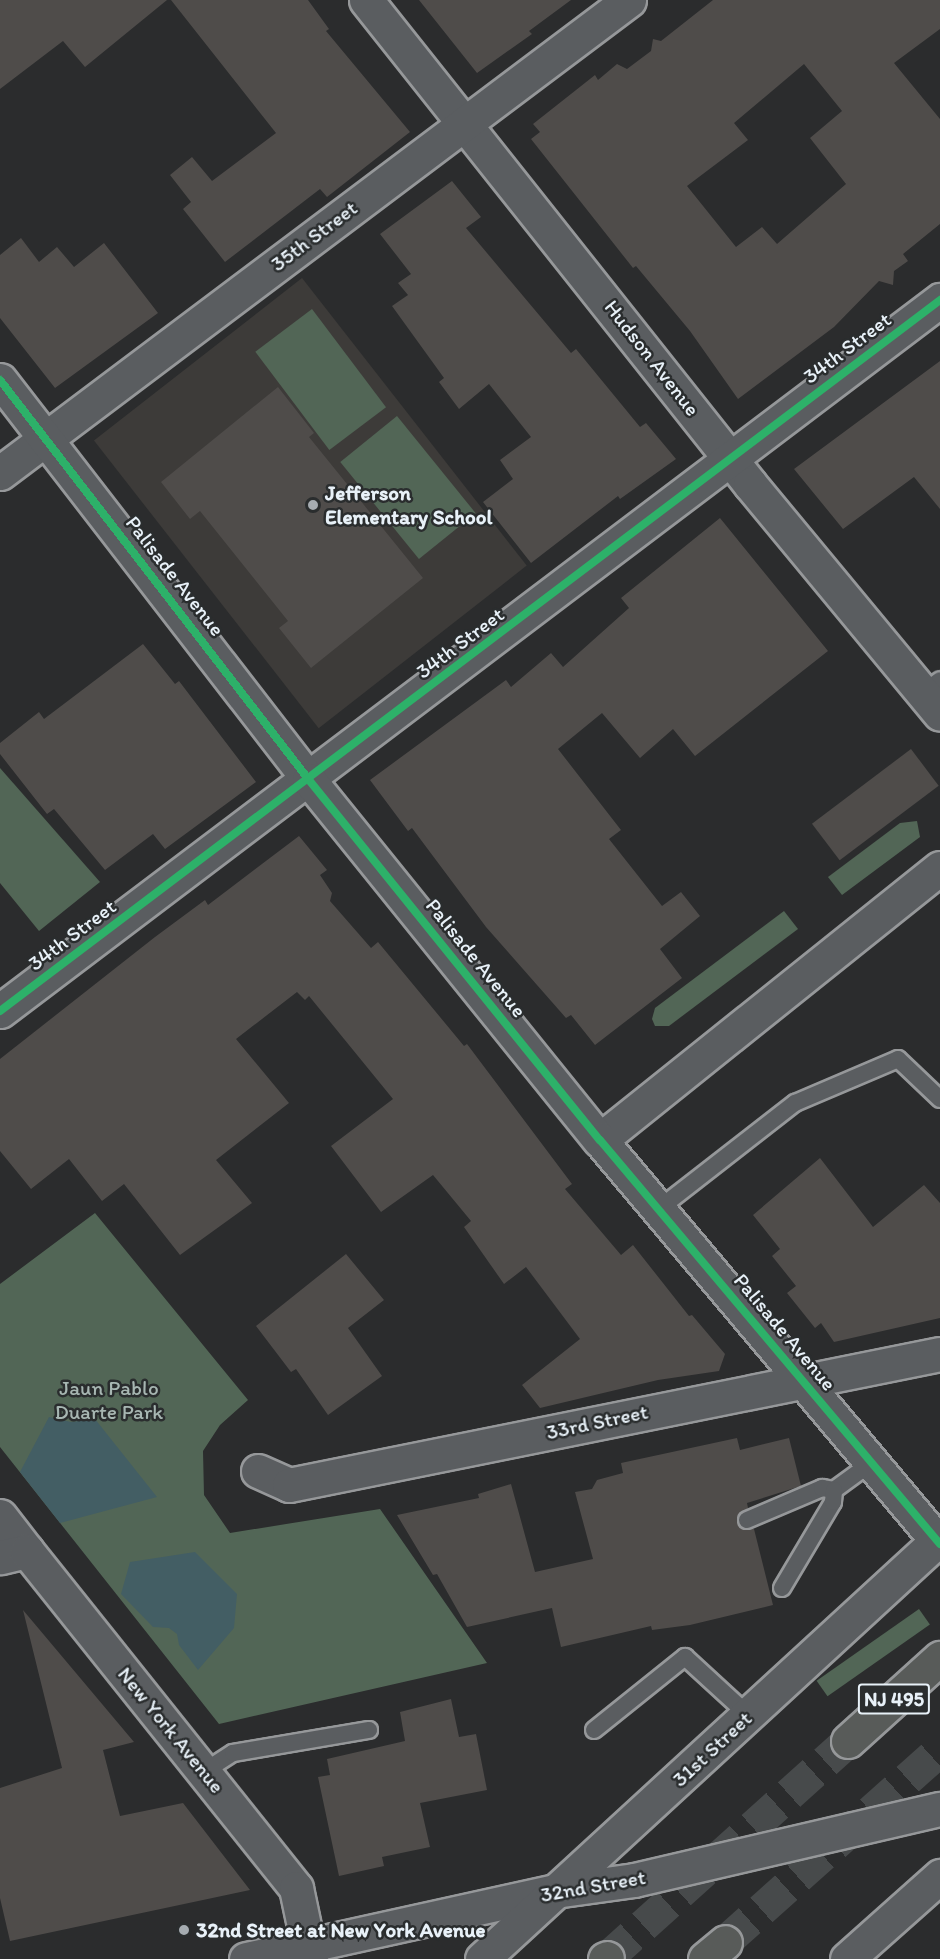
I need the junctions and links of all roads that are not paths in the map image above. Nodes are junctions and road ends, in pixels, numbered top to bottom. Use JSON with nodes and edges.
{"nodes":[{"id":1,"x":366,"y":0,"type":"edge"},
{"id":2,"x":629,"y":0,"type":"edge"},
{"id":3,"x":466,"y":125,"type":"junction"},
{"id":4,"x":940,"y":300,"type":"edge"},
{"id":5,"x":0,"y":380,"type":"edge"},
{"id":6,"x":47,"y":438,"type":"junction"},
{"id":7,"x":731,"y":459,"type":"junction"},
{"id":8,"x":0,"y":474,"type":"edge"},
{"id":9,"x":934,"y":696,"type":"edge"},
{"id":10,"x":309,"y":780,"type":"junction"},
{"id":11,"x":940,"y":868,"type":"edge"},
{"id":12,"x":0,"y":1011,"type":"edge"},
{"id":13,"x":940,"y":1099,"type":"edge"},
{"id":14,"x":600,"y":1140,"type":"junction"},
{"id":15,"x":660,"y":1208,"type":"junction"},
{"id":16,"x":940,"y":1354,"type":"edge"},
{"id":17,"x":801,"y":1381,"type":"junction"},
{"id":18,"x":871,"y":1463,"type":"junction"},
{"id":19,"x":258,"y":1471,"type":"dead end"},
{"id":20,"x":834,"y":1490,"type":"junction"},
{"id":21,"x":0,"y":1516,"type":"edge"},
{"id":22,"x":747,"y":1520,"type":"dead end"},
{"id":23,"x":939,"y":1541,"type":"edge"},
{"id":24,"x":14,"y":1554,"type":"edge"},
{"id":25,"x":782,"y":1588,"type":"dead end"},
{"id":26,"x":940,"y":1658,"type":"edge"},
{"id":27,"x":748,"y":1715,"type":"junction"},
{"id":28,"x":369,"y":1730,"type":"dead end"},
{"id":29,"x":594,"y":1730,"type":"dead end"},
{"id":30,"x":849,"y":1741,"type":"tunnel mouth"},
{"id":31,"x":205,"y":1771,"type":"junction"},
{"id":32,"x":940,"y":1809,"type":"edge"},
{"id":33,"x":940,"y":1876,"type":"edge"},
{"id":34,"x":555,"y":1891,"type":"junction"},
{"id":35,"x":310,"y":1953,"type":"edge"},
{"id":36,"x":246,"y":1959,"type":"edge"},
{"id":37,"x":483,"y":1959,"type":"edge"},
{"id":38,"x":847,"y":1959,"type":"edge"}],
"edges":[{"from":1,"to":3,"type":"street","name":"Hudson Avenue"},
{"from":2,"to":3,"type":"street","name":"35th Street"},
{"from":3,"to":6,"type":"street","name":"35th Street"},
{"from":3,"to":7,"type":"street","name":"Hudson Avenue"},
{"from":4,"to":7,"type":"street","name":"34th Street"},
{"from":5,"to":6,"type":"street","name":"Palisade Avenue"},
{"from":6,"to":8,"type":"street","name":"35th Street"},
{"from":6,"to":10,"type":"street","name":"Palisade Avenue"},
{"from":7,"to":9,"type":"street","name":"Hudson Avenue"},
{"from":7,"to":10,"type":"street","name":"34th Street"},
{"from":10,"to":12,"type":"street","name":"34th Street"},
{"from":10,"to":14,"type":"street","name":"Palisade Avenue"},
{"from":11,"to":14,"type":"street"},
{"from":13,"to":15,"type":"lane"},
{"from":14,"to":15,"type":"street","name":"Palisade Avenue"},
{"from":15,"to":17,"type":"street","name":"Palisade Avenue"},
{"from":16,"to":17,"type":"street","name":"33rd Street"},
{"from":17,"to":18,"type":"street","name":"Palisade Avenue"},
{"from":17,"to":19,"type":"street","name":"33rd Street"},
{"from":18,"to":20,"type":"lane"},
{"from":18,"to":23,"type":"street","name":"Palisade Avenue"},
{"from":20,"to":22,"type":"lane"},
{"from":20,"to":25,"type":"lane"},
{"from":21,"to":24,"type":"street","name":"New York Avenue"},
{"from":23,"to":27,"type":"street","name":"31st Street"},
{"from":24,"to":31,"type":"street","name":"New York Avenue"},
{"from":26,"to":30,"type":"highway","number":"NJ 495"},
{"from":27,"to":29,"type":"lane"},
{"from":27,"to":34,"type":"street","name":"31st Street"},
{"from":28,"to":31,"type":"lane"},
{"from":31,"to":35,"type":"street","name":"New York Avenue"},
{"from":32,"to":34,"type":"street","name":"32nd Street"},
{"from":33,"to":38,"type":"street"},
{"from":34,"to":35,"type":"street","name":"32nd Street"},
{"from":34,"to":37,"type":"street","name":"31st Street"},
{"from":35,"to":36,"type":"street","name":"32nd Street"}]}
